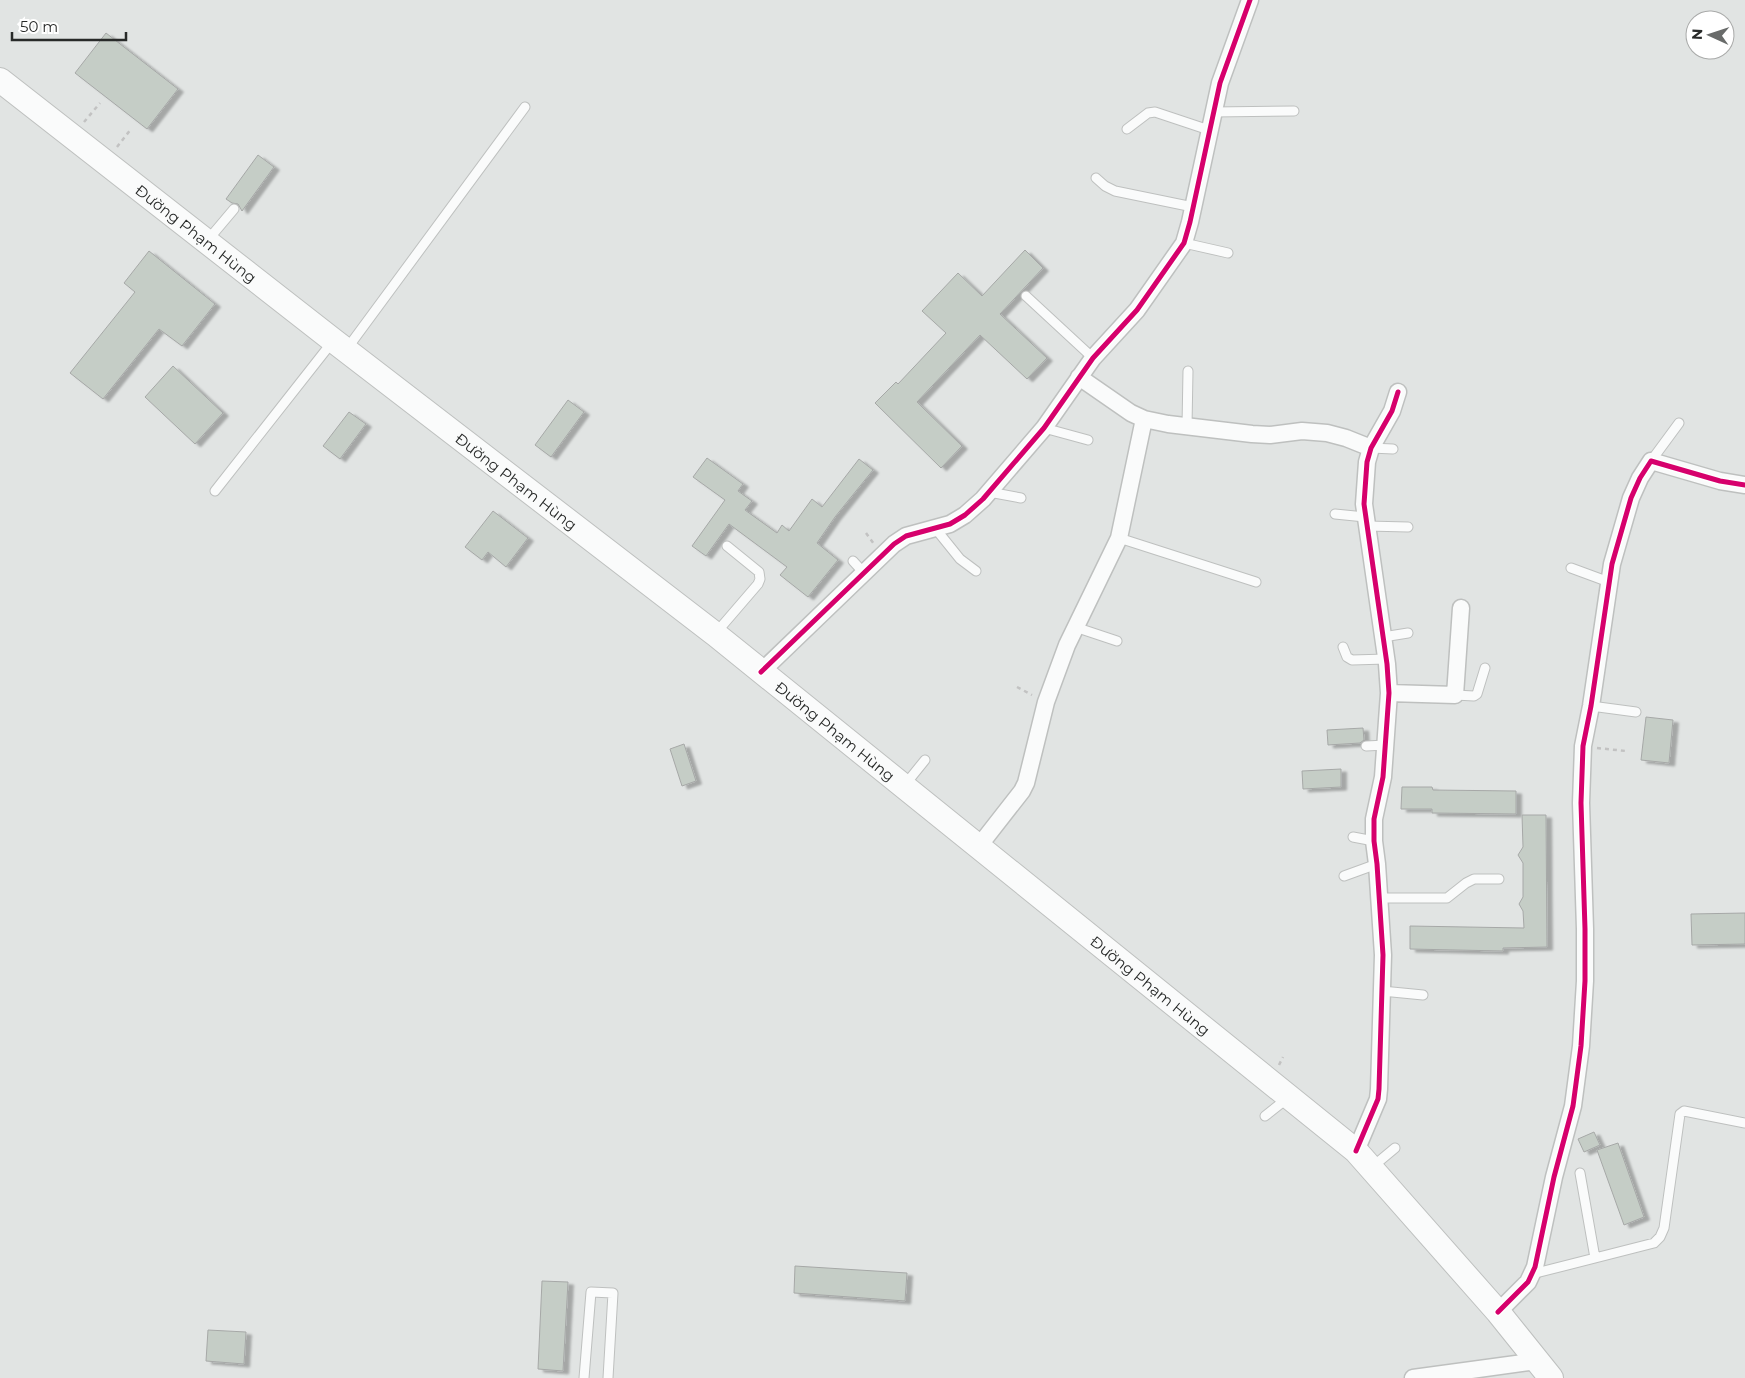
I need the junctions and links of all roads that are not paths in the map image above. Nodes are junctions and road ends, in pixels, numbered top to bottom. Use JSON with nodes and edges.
{"nodes":[{"id":1,"x":1250,"y":0,"type":"edge"},
{"id":2,"x":0,"y":80,"type":"edge"},
{"id":3,"x":526,"y":107,"type":"dead end"},
{"id":4,"x":1213,"y":112,"type":"junction"},
{"id":5,"x":1294,"y":112,"type":"dead end"},
{"id":6,"x":1127,"y":129,"type":"dead end"},
{"id":7,"x":1209,"y":130,"type":"junction"},
{"id":8,"x":1096,"y":178,"type":"dead end"},
{"id":9,"x":1193,"y":207,"type":"junction"},
{"id":10,"x":234,"y":209,"type":"dead end"},
{"id":11,"x":207,"y":242,"type":"junction"},
{"id":12,"x":1184,"y":243,"type":"junction"},
{"id":13,"x":1228,"y":252,"type":"dead end"},
{"id":14,"x":1026,"y":296,"type":"dead end"},
{"id":15,"x":340,"y":345,"type":"junction"},
{"id":16,"x":1093,"y":358,"type":"junction"},
{"id":17,"x":1188,"y":371,"type":"dead end"},
{"id":18,"x":1079,"y":377,"type":"junction"},
{"id":19,"x":1398,"y":392,"type":"dead end"},
{"id":20,"x":1144,"y":418,"type":"junction"},
{"id":21,"x":1679,"y":424,"type":"dead end"},
{"id":22,"x":1187,"y":426,"type":"junction"},
{"id":23,"x":1044,"y":428,"type":"junction"},
{"id":24,"x":1088,"y":440,"type":"dead end"},
{"id":25,"x":1371,"y":448,"type":"junction"},
{"id":26,"x":1393,"y":449,"type":"dead end"},
{"id":27,"x":1650,"y":461,"type":"junction"},
{"id":28,"x":1745,"y":485,"type":"edge"},
{"id":29,"x":215,"y":491,"type":"dead end"},
{"id":30,"x":989,"y":492,"type":"junction"},
{"id":31,"x":1022,"y":498,"type":"dead end"},
{"id":32,"x":1335,"y":514,"type":"dead end"},
{"id":33,"x":1366,"y":521,"type":"junction"},
{"id":34,"x":1408,"y":527,"type":"dead end"},
{"id":35,"x":935,"y":528,"type":"junction"},
{"id":36,"x":1120,"y":538,"type":"junction"},
{"id":37,"x":727,"y":546,"type":"dead end"},
{"id":38,"x":1571,"y":568,"type":"dead end"},
{"id":39,"x":976,"y":571,"type":"dead end"},
{"id":40,"x":1256,"y":582,"type":"dead end"},
{"id":41,"x":1609,"y":582,"type":"junction"},
{"id":42,"x":1462,"y":608,"type":"dead end"},
{"id":43,"x":1075,"y":627,"type":"junction"},
{"id":44,"x":715,"y":634,"type":"junction"},
{"id":45,"x":1408,"y":634,"type":"dead end"},
{"id":46,"x":1383,"y":637,"type":"junction"},
{"id":47,"x":1117,"y":641,"type":"dead end"},
{"id":48,"x":1343,"y":647,"type":"dead end"},
{"id":49,"x":1386,"y":659,"type":"junction"},
{"id":50,"x":1485,"y":668,"type":"dead end"},
{"id":51,"x":761,"y":672,"type":"junction"},
{"id":52,"x":1389,"y":693,"type":"junction"},
{"id":53,"x":1455,"y":695,"type":"junction"},
{"id":54,"x":1591,"y":706,"type":"junction"},
{"id":55,"x":1636,"y":712,"type":"dead end"},
{"id":56,"x":1386,"y":745,"type":"junction"},
{"id":57,"x":1366,"y":746,"type":"dead end"},
{"id":58,"x":926,"y":760,"type":"dead end"},
{"id":59,"x":904,"y":787,"type":"junction"},
{"id":60,"x":1353,"y":837,"type":"dead end"},
{"id":61,"x":1374,"y":841,"type":"junction"},
{"id":62,"x":979,"y":846,"type":"junction"},
{"id":63,"x":1377,"y":864,"type":"junction"},
{"id":64,"x":1344,"y":876,"type":"dead end"},
{"id":65,"x":1499,"y":879,"type":"dead end"},
{"id":66,"x":1379,"y":898,"type":"junction"},
{"id":67,"x":1382,"y":991,"type":"junction"},
{"id":68,"x":1423,"y":995,"type":"dead end"},
{"id":69,"x":1289,"y":1096,"type":"junction"},
{"id":70,"x":1265,"y":1116,"type":"dead end"},
{"id":71,"x":1745,"y":1122,"type":"edge"},
{"id":72,"x":1395,"y":1148,"type":"dead end"},
{"id":73,"x":1364,"y":1159,"type":"junction"},
{"id":74,"x":1580,"y":1173,"type":"dead end"},
{"id":75,"x":1595,"y":1258,"type":"junction"},
{"id":76,"x":1532,"y":1274,"type":"junction"},
{"id":77,"x":1498,"y":1312,"type":"junction"},
{"id":78,"x":1544,"y":1370,"type":"edge"},
{"id":79,"x":584,"y":1378,"type":"edge"},
{"id":80,"x":608,"y":1378,"type":"edge"},
{"id":81,"x":1413,"y":1378,"type":"edge"}],
"edges":[{"from":1,"to":4,"type":"street"},
{"from":2,"to":11,"type":"main road","name":"Đường Phạm Hùng"},
{"from":3,"to":15,"type":"lane"},
{"from":4,"to":5,"type":"lane"},
{"from":4,"to":7,"type":"street"},
{"from":6,"to":7,"type":"lane"},
{"from":7,"to":9,"type":"street"},
{"from":8,"to":9,"type":"lane"},
{"from":9,"to":12,"type":"street"},
{"from":10,"to":11,"type":"lane"},
{"from":11,"to":15,"type":"main road","name":"Đường Phạm Hùng"},
{"from":12,"to":13,"type":"lane"},
{"from":12,"to":16,"type":"street"},
{"from":14,"to":16,"type":"lane"},
{"from":15,"to":29,"type":"lane"},
{"from":15,"to":44,"type":"main road","name":"Đường Phạm Hùng"},
{"from":16,"to":18,"type":"street"},
{"from":17,"to":22,"type":"lane"},
{"from":18,"to":20,"type":"street"},
{"from":18,"to":23,"type":"street"},
{"from":19,"to":25,"type":"street"},
{"from":20,"to":22,"type":"street"},
{"from":20,"to":36,"type":"street"},
{"from":21,"to":27,"type":"lane"},
{"from":22,"to":25,"type":"street"},
{"from":23,"to":24,"type":"lane"},
{"from":23,"to":30,"type":"street"},
{"from":25,"to":26,"type":"lane"},
{"from":25,"to":33,"type":"street"},
{"from":27,"to":28,"type":"street"},
{"from":27,"to":41,"type":"street"},
{"from":30,"to":31,"type":"lane"},
{"from":30,"to":35,"type":"street"},
{"from":32,"to":33,"type":"lane"},
{"from":33,"to":34,"type":"lane"},
{"from":33,"to":46,"type":"street"},
{"from":35,"to":39,"type":"lane"},
{"from":35,"to":51,"type":"street"},
{"from":36,"to":40,"type":"lane"},
{"from":36,"to":43,"type":"street"},
{"from":37,"to":44,"type":"lane"},
{"from":38,"to":41,"type":"lane"},
{"from":41,"to":54,"type":"street"},
{"from":42,"to":53,"type":"street"},
{"from":43,"to":47,"type":"lane"},
{"from":43,"to":62,"type":"street"},
{"from":44,"to":51,"type":"main road","name":"Đường Phạm Hùng"},
{"from":45,"to":46,"type":"lane"},
{"from":46,"to":49,"type":"street"},
{"from":48,"to":49,"type":"lane"},
{"from":49,"to":52,"type":"street"},
{"from":50,"to":53,"type":"lane"},
{"from":51,"to":59,"type":"main road","name":"Đường Phạm Hùng"},
{"from":52,"to":53,"type":"street"},
{"from":52,"to":56,"type":"street"},
{"from":54,"to":55,"type":"lane"},
{"from":54,"to":76,"type":"street"},
{"from":56,"to":57,"type":"lane"},
{"from":56,"to":61,"type":"street"},
{"from":58,"to":59,"type":"lane"},
{"from":59,"to":62,"type":"main road","name":"Đường Phạm Hùng"},
{"from":60,"to":61,"type":"lane"},
{"from":61,"to":63,"type":"street"},
{"from":62,"to":69,"type":"main road","name":"Đường Phạm Hùng"},
{"from":63,"to":64,"type":"lane"},
{"from":63,"to":66,"type":"street"},
{"from":65,"to":66,"type":"lane"},
{"from":66,"to":67,"type":"street"},
{"from":67,"to":68,"type":"lane"},
{"from":67,"to":73,"type":"street"},
{"from":69,"to":70,"type":"lane"},
{"from":69,"to":73,"type":"main road","name":"Đường Phạm Hùng"},
{"from":71,"to":75,"type":"lane"},
{"from":72,"to":73,"type":"lane"},
{"from":73,"to":77,"type":"main road","name":"Đường Phạm Hùng"},
{"from":74,"to":75,"type":"lane"},
{"from":75,"to":76,"type":"lane"},
{"from":76,"to":77,"type":"street"},
{"from":77,"to":78,"type":"main road","name":"Đường Phạm Hùng"},
{"from":78,"to":81,"type":"street"},
{"from":79,"to":80,"type":"lane"}]}
